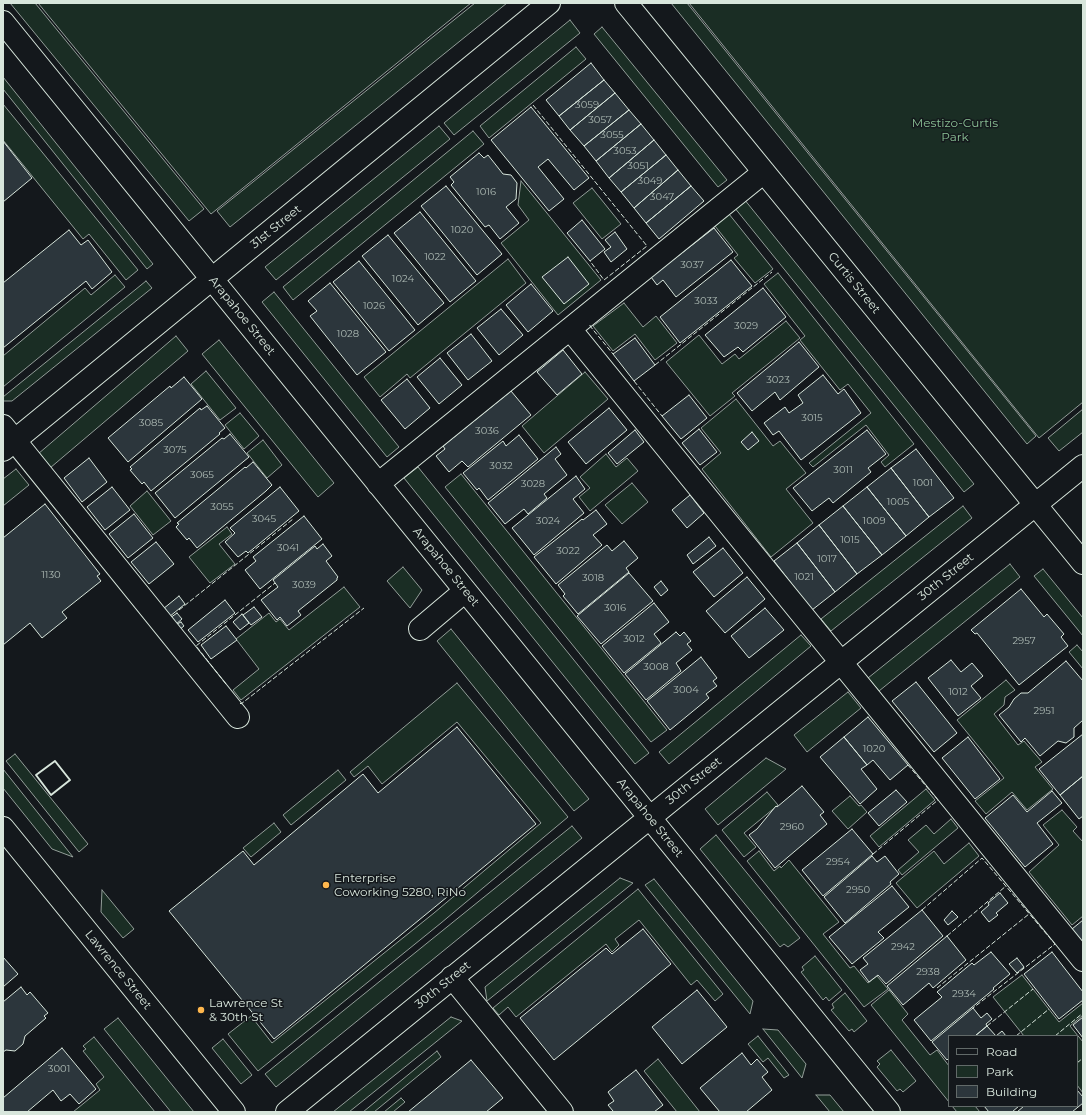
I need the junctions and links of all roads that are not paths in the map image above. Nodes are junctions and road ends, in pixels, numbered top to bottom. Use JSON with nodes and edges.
{"nodes":[{"id":1,"x":549,"y":3,"type":"edge"},
{"id":2,"x":626,"y":3,"type":"edge"},
{"id":3,"x":3,"y":22,"type":"edge"},
{"id":4,"x":764,"y":172,"type":"junction"},
{"id":5,"x":212,"y":279,"type":"junction"},
{"id":6,"x":570,"y":329,"type":"junction"},
{"id":7,"x":7,"y":439,"type":"edge"},
{"id":8,"x":1083,"y":466,"type":"edge"},
{"id":9,"x":378,"y":484,"type":"junction"},
{"id":10,"x":1035,"y":504,"type":"junction"},
{"id":11,"x":1083,"y":564,"type":"edge"},
{"id":12,"x":465,"y":591,"type":"junction"},
{"id":13,"x":420,"y":629,"type":"dead end"},
{"id":14,"x":840,"y":662,"type":"junction"},
{"id":15,"x":238,"y":717,"type":"dead end"},
{"id":16,"x":649,"y":817,"type":"junction"},
{"id":17,"x":3,"y":828,"type":"edge"},
{"id":18,"x":1083,"y":960,"type":"edge"},
{"id":19,"x":452,"y":977,"type":"junction"},
{"id":20,"x":234,"y":1112,"type":"edge"},
{"id":21,"x":287,"y":1112,"type":"edge"},
{"id":22,"x":562,"y":1112,"type":"edge"},
{"id":23,"x":889,"y":1112,"type":"edge"}],
"edges":[{"from":1,"to":5,"type":"street","name":"31st Street"},
{"from":2,"to":4,"type":"street","name":"Curtis Street"},
{"from":3,"to":5,"type":"street","name":"Arapahoe Street"},
{"from":4,"to":6,"type":"street"},
{"from":4,"to":10,"type":"street","name":"Curtis Street"},
{"from":5,"to":7,"type":"street","name":"31st Street"},
{"from":5,"to":9,"type":"street","name":"Arapahoe Street"},
{"from":6,"to":9,"type":"street"},
{"from":6,"to":14,"type":"street"},
{"from":7,"to":15,"type":"street"},
{"from":8,"to":10,"type":"street","name":"30th Street"},
{"from":9,"to":12,"type":"street","name":"Arapahoe Street"},
{"from":10,"to":11,"type":"street","name":"Curtis Street"},
{"from":10,"to":14,"type":"street","name":"30th Street"},
{"from":12,"to":13,"type":"street"},
{"from":12,"to":16,"type":"street","name":"Arapahoe Street"},
{"from":14,"to":16,"type":"street","name":"30th Street"},
{"from":14,"to":18,"type":"street"},
{"from":16,"to":19,"type":"street","name":"30th Street"},
{"from":16,"to":23,"type":"street","name":"Arapahoe Street"},
{"from":17,"to":20,"type":"street","name":"Lawrence Street"},
{"from":19,"to":21,"type":"street","name":"30th Street"},
{"from":19,"to":22,"type":"street"}]}
